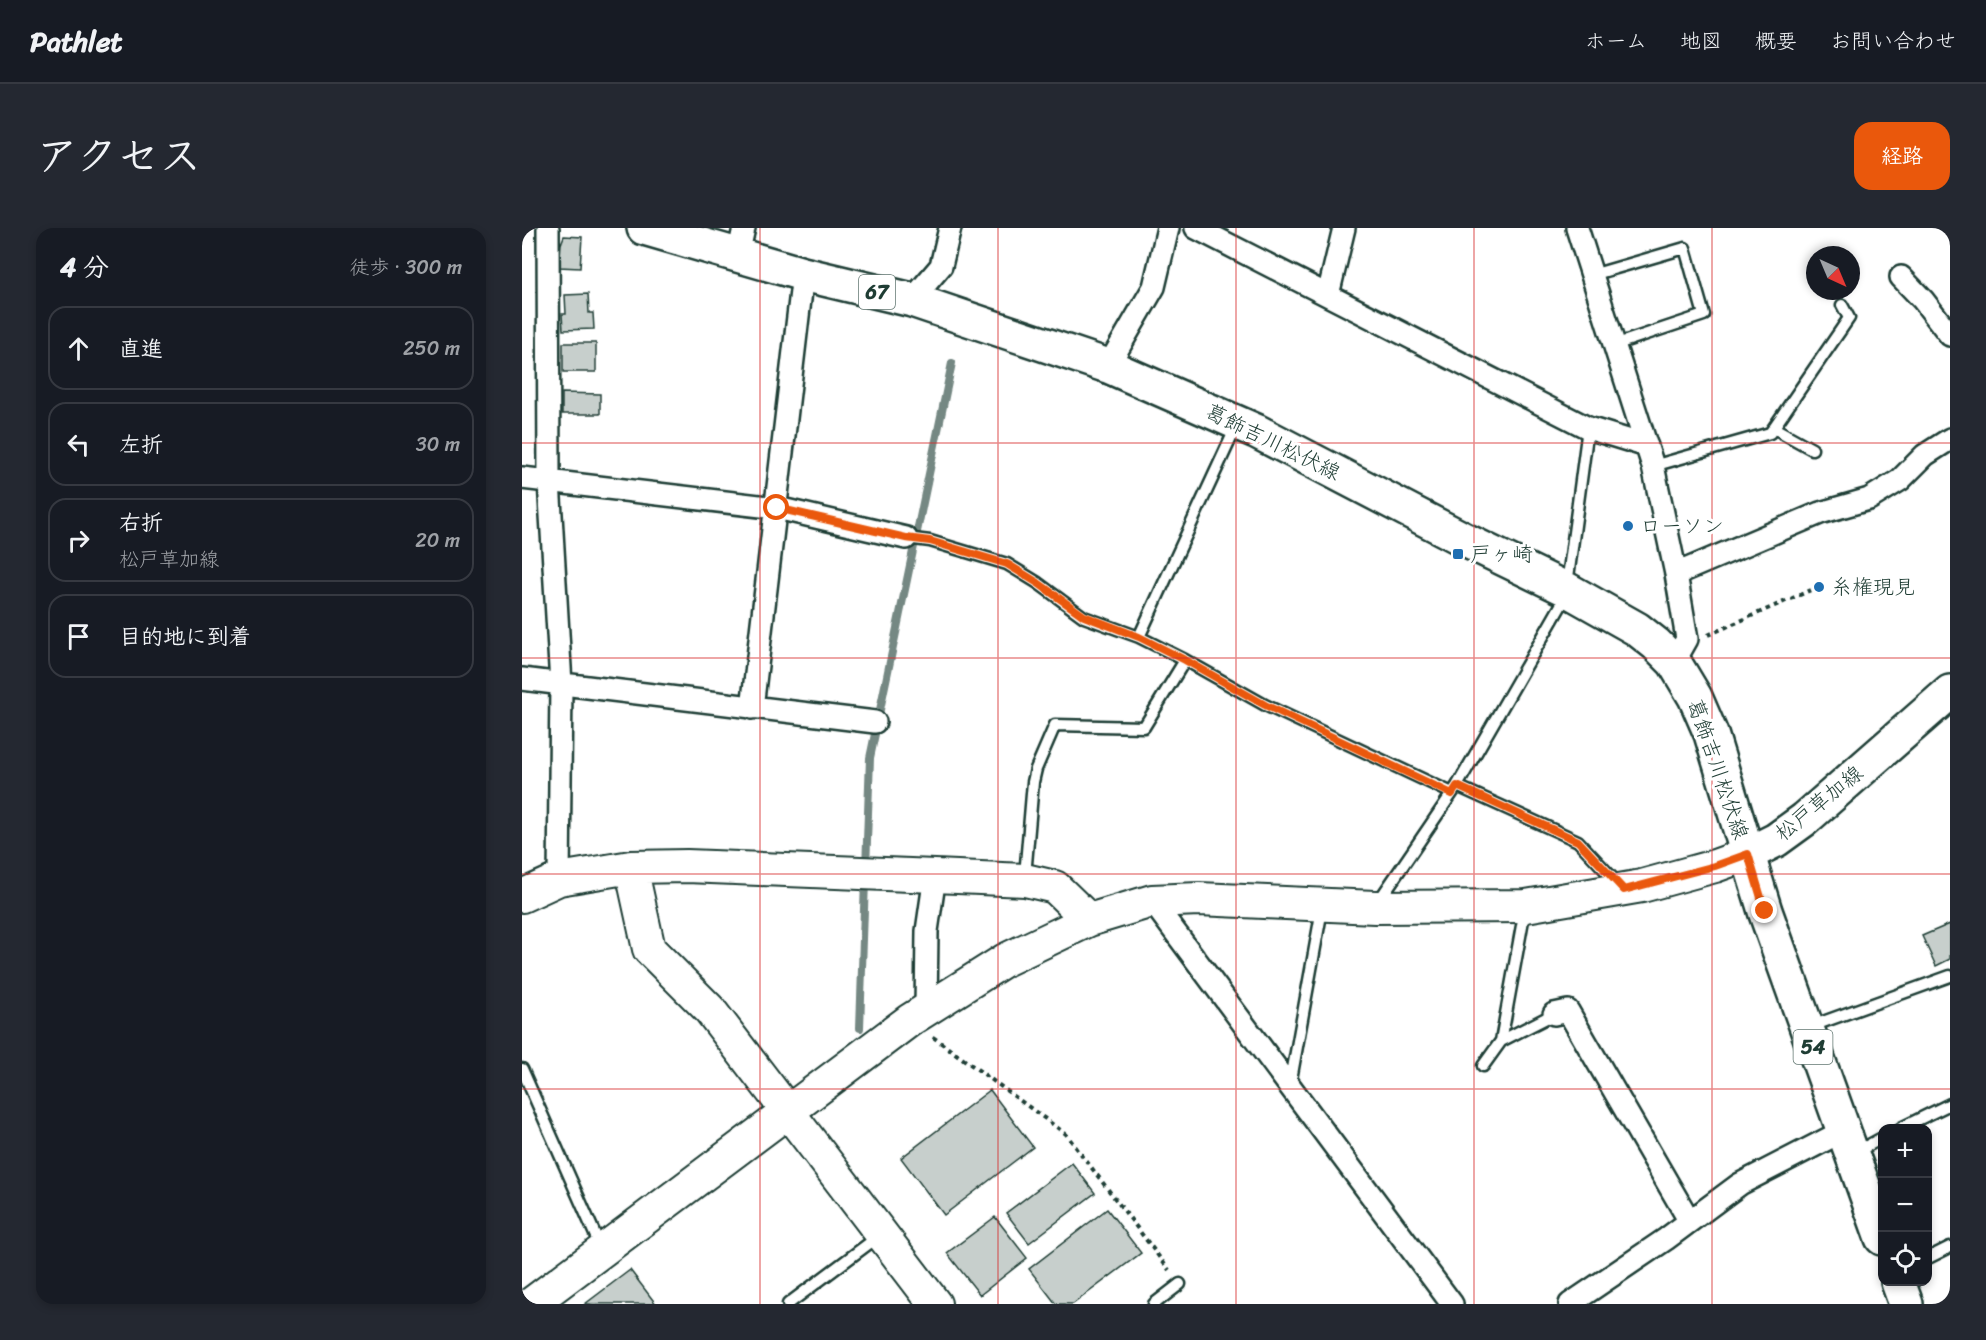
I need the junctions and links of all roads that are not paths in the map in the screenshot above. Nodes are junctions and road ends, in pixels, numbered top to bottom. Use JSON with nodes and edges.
{"nodes":[{"id":1,"x":548,"y":228,"type":"edge"},
{"id":2,"x":644,"y":228,"type":"edge"},
{"id":3,"x":950,"y":228,"type":"edge"},
{"id":4,"x":1168,"y":228,"type":"edge"},
{"id":5,"x":1196,"y":228,"type":"edge"},
{"id":6,"x":1344,"y":228,"type":"edge"},
{"id":7,"x":1577,"y":228,"type":"edge"},
{"id":8,"x":741,"y":242,"type":"edge"},
{"id":9,"x":803,"y":274,"type":"junction"},
{"id":10,"x":1592,"y":275,"type":"junction"},
{"id":11,"x":1901,"y":277,"type":"dead end"},
{"id":12,"x":1328,"y":295,"type":"junction"},
{"id":13,"x":912,"y":300,"type":"junction"},
{"id":14,"x":1842,"y":306,"type":"dead end"},
{"id":15,"x":1950,"y":335,"type":"edge"},
{"id":16,"x":1614,"y":345,"type":"junction"},
{"id":17,"x":1108,"y":366,"type":"junction"},
{"id":18,"x":1238,"y":423,"type":"junction"},
{"id":19,"x":1588,"y":428,"type":"junction"},
{"id":20,"x":1774,"y":428,"type":"junction"},
{"id":21,"x":1950,"y":439,"type":"edge"},
{"id":22,"x":1812,"y":449,"type":"dead end"},
{"id":23,"x":1650,"y":456,"type":"junction"},
{"id":24,"x":522,"y":478,"type":"edge"},
{"id":25,"x":549,"y":482,"type":"junction"},
{"id":26,"x":777,"y":508,"type":"junction"},
{"id":27,"x":906,"y":538,"type":"joint"},
{"id":28,"x":1676,"y":574,"type":"junction"},
{"id":29,"x":1568,"y":590,"type":"junction"},
{"id":30,"x":1139,"y":637,"type":"junction"},
{"id":31,"x":1678,"y":654,"type":"junction"},
{"id":32,"x":1185,"y":660,"type":"junction"},
{"id":33,"x":522,"y":679,"type":"edge"},
{"id":34,"x":561,"y":684,"type":"junction"},
{"id":35,"x":1950,"y":692,"type":"edge"},
{"id":36,"x":752,"y":708,"type":"junction"},
{"id":37,"x":874,"y":722,"type":"dead end"},
{"id":38,"x":1454,"y":790,"type":"junction"},
{"id":39,"x":1748,"y":854,"type":"junction"},
{"id":40,"x":630,"y":867,"type":"junction"},
{"id":41,"x":934,"y":876,"type":"junction"},
{"id":42,"x":559,"y":879,"type":"junction"},
{"id":43,"x":1024,"y":880,"type":"junction"},
{"id":44,"x":1624,"y":890,"type":"junction"},
{"id":45,"x":522,"y":896,"type":"edge"},
{"id":46,"x":1152,"y":901,"type":"junction"},
{"id":47,"x":1323,"y":904,"type":"junction"},
{"id":48,"x":1526,"y":906,"type":"junction"},
{"id":49,"x":1375,"y":907,"type":"junction"},
{"id":50,"x":1089,"y":920,"type":"junction"},
{"id":51,"x":1950,"y":976,"type":"edge"},
{"id":52,"x":1554,"y":1014,"type":"joint"},
{"id":53,"x":918,"y":1015,"type":"junction"},
{"id":54,"x":1806,"y":1028,"type":"junction"},
{"id":55,"x":1501,"y":1041,"type":"junction"},
{"id":56,"x":1483,"y":1066,"type":"dead end"},
{"id":57,"x":522,"y":1070,"type":"edge"},
{"id":58,"x":1289,"y":1085,"type":"junction"},
{"id":59,"x":1950,"y":1104,"type":"edge"},
{"id":60,"x":788,"y":1113,"type":"junction"},
{"id":61,"x":1909,"y":1124,"type":"edge"},
{"id":62,"x":1878,"y":1139,"type":"edge"},
{"id":63,"x":1848,"y":1143,"type":"junction"},
{"id":64,"x":1689,"y":1220,"type":"junction"},
{"id":65,"x":1880,"y":1232,"type":"edge"},
{"id":66,"x":882,"y":1233,"type":"junction"},
{"id":67,"x":1950,"y":1247,"type":"edge"},
{"id":68,"x":602,"y":1251,"type":"junction"},
{"id":69,"x":1932,"y":1256,"type":"edge"},
{"id":70,"x":1180,"y":1284,"type":"road end"},
{"id":71,"x":1900,"y":1286,"type":"edge"},
{"id":72,"x":531,"y":1304,"type":"edge"},
{"id":73,"x":788,"y":1304,"type":"edge"},
{"id":74,"x":935,"y":1304,"type":"edge"},
{"id":75,"x":1154,"y":1304,"type":"edge"},
{"id":76,"x":1452,"y":1304,"type":"edge"},
{"id":77,"x":1570,"y":1304,"type":"edge"},
{"id":78,"x":1906,"y":1304,"type":"edge"}],
"edges":[{"from":1,"to":25,"type":"street"},
{"from":2,"to":8,"type":"main road","name":"葛飾吉川松伏線","number":"67"},
{"from":3,"to":13,"type":"street"},
{"from":4,"to":17,"type":"street"},
{"from":5,"to":12,"type":"street"},
{"from":6,"to":12,"type":"street"},
{"from":7,"to":10,"type":"street"},
{"from":8,"to":9,"type":"main road","name":"葛飾吉川松伏線","number":"67"},
{"from":9,"to":13,"type":"main road","name":"葛飾吉川松伏線","number":"67"},
{"from":9,"to":26,"type":"street"},
{"from":10,"to":16,"type":"street"},
{"from":10,"to":16,"type":"lane"},
{"from":11,"to":15,"type":"street"},
{"from":12,"to":19,"type":"street"},
{"from":13,"to":17,"type":"main road","name":"葛飾吉川松伏線","number":"67"},
{"from":14,"to":20,"type":"lane"},
{"from":16,"to":23,"type":"street"},
{"from":17,"to":18,"type":"main road","name":"葛飾吉川松伏線","number":"67"},
{"from":18,"to":29,"type":"main road","name":"葛飾吉川松伏線","number":"67"},
{"from":18,"to":30,"type":"lane"},
{"from":19,"to":23,"type":"street"},
{"from":19,"to":29,"type":"lane"},
{"from":20,"to":22,"type":"lane"},
{"from":20,"to":23,"type":"lane"},
{"from":21,"to":28,"type":"street"},
{"from":23,"to":28,"type":"street"},
{"from":24,"to":25,"type":"street"},
{"from":25,"to":26,"type":"street"},
{"from":25,"to":34,"type":"street"},
{"from":26,"to":27,"type":"street"},
{"from":26,"to":36,"type":"street"},
{"from":27,"to":30,"type":"lane"},
{"from":28,"to":31,"type":"street"},
{"from":29,"to":31,"type":"main road","name":"葛飾吉川松伏線","number":"67"},
{"from":29,"to":38,"type":"lane"},
{"from":30,"to":32,"type":"lane"},
{"from":31,"to":39,"type":"main road","name":"葛飾吉川松伏線","number":"67"},
{"from":32,"to":38,"type":"lane"},
{"from":32,"to":43,"type":"lane"},
{"from":33,"to":34,"type":"street"},
{"from":34,"to":36,"type":"street"},
{"from":34,"to":42,"type":"street"},
{"from":35,"to":39,"type":"main road","name":"松戸草加線"},
{"from":36,"to":37,"type":"street"},
{"from":38,"to":44,"type":"lane"},
{"from":38,"to":49,"type":"lane"},
{"from":39,"to":44,"type":"street"},
{"from":39,"to":54,"type":"main road","number":"54"},
{"from":40,"to":41,"type":"street"},
{"from":40,"to":42,"type":"street"},
{"from":40,"to":60,"type":"street"},
{"from":41,"to":43,"type":"street"},
{"from":41,"to":53,"type":"street"},
{"from":42,"to":45,"type":"street"},
{"from":43,"to":50,"type":"street"},
{"from":44,"to":48,"type":"street"},
{"from":46,"to":47,"type":"street"},
{"from":46,"to":50,"type":"street"},
{"from":46,"to":58,"type":"street"},
{"from":47,"to":49,"type":"street"},
{"from":47,"to":58,"type":"lane"},
{"from":48,"to":49,"type":"street"},
{"from":48,"to":55,"type":"lane"},
{"from":50,"to":53,"type":"street"},
{"from":51,"to":54,"type":"lane"},
{"from":52,"to":55,"type":"lane"},
{"from":52,"to":64,"type":"street"},
{"from":53,"to":60,"type":"street"},
{"from":54,"to":63,"type":"main road","number":"54"},
{"from":55,"to":56,"type":"lane"},
{"from":57,"to":68,"type":"lane"},
{"from":58,"to":76,"type":"street"},
{"from":59,"to":61,"type":"lane"},
{"from":60,"to":66,"type":"street"},
{"from":60,"to":68,"type":"street"},
{"from":62,"to":63,"type":"lane"},
{"from":63,"to":64,"type":"street"},
{"from":63,"to":65,"type":"main road","number":"54"},
{"from":64,"to":77,"type":"street"},
{"from":66,"to":73,"type":"lane"},
{"from":66,"to":74,"type":"street"},
{"from":67,"to":69,"type":"lane"},
{"from":68,"to":72,"type":"street"},
{"from":70,"to":75,"type":"lane"},
{"from":71,"to":78,"type":"main road"}]}
